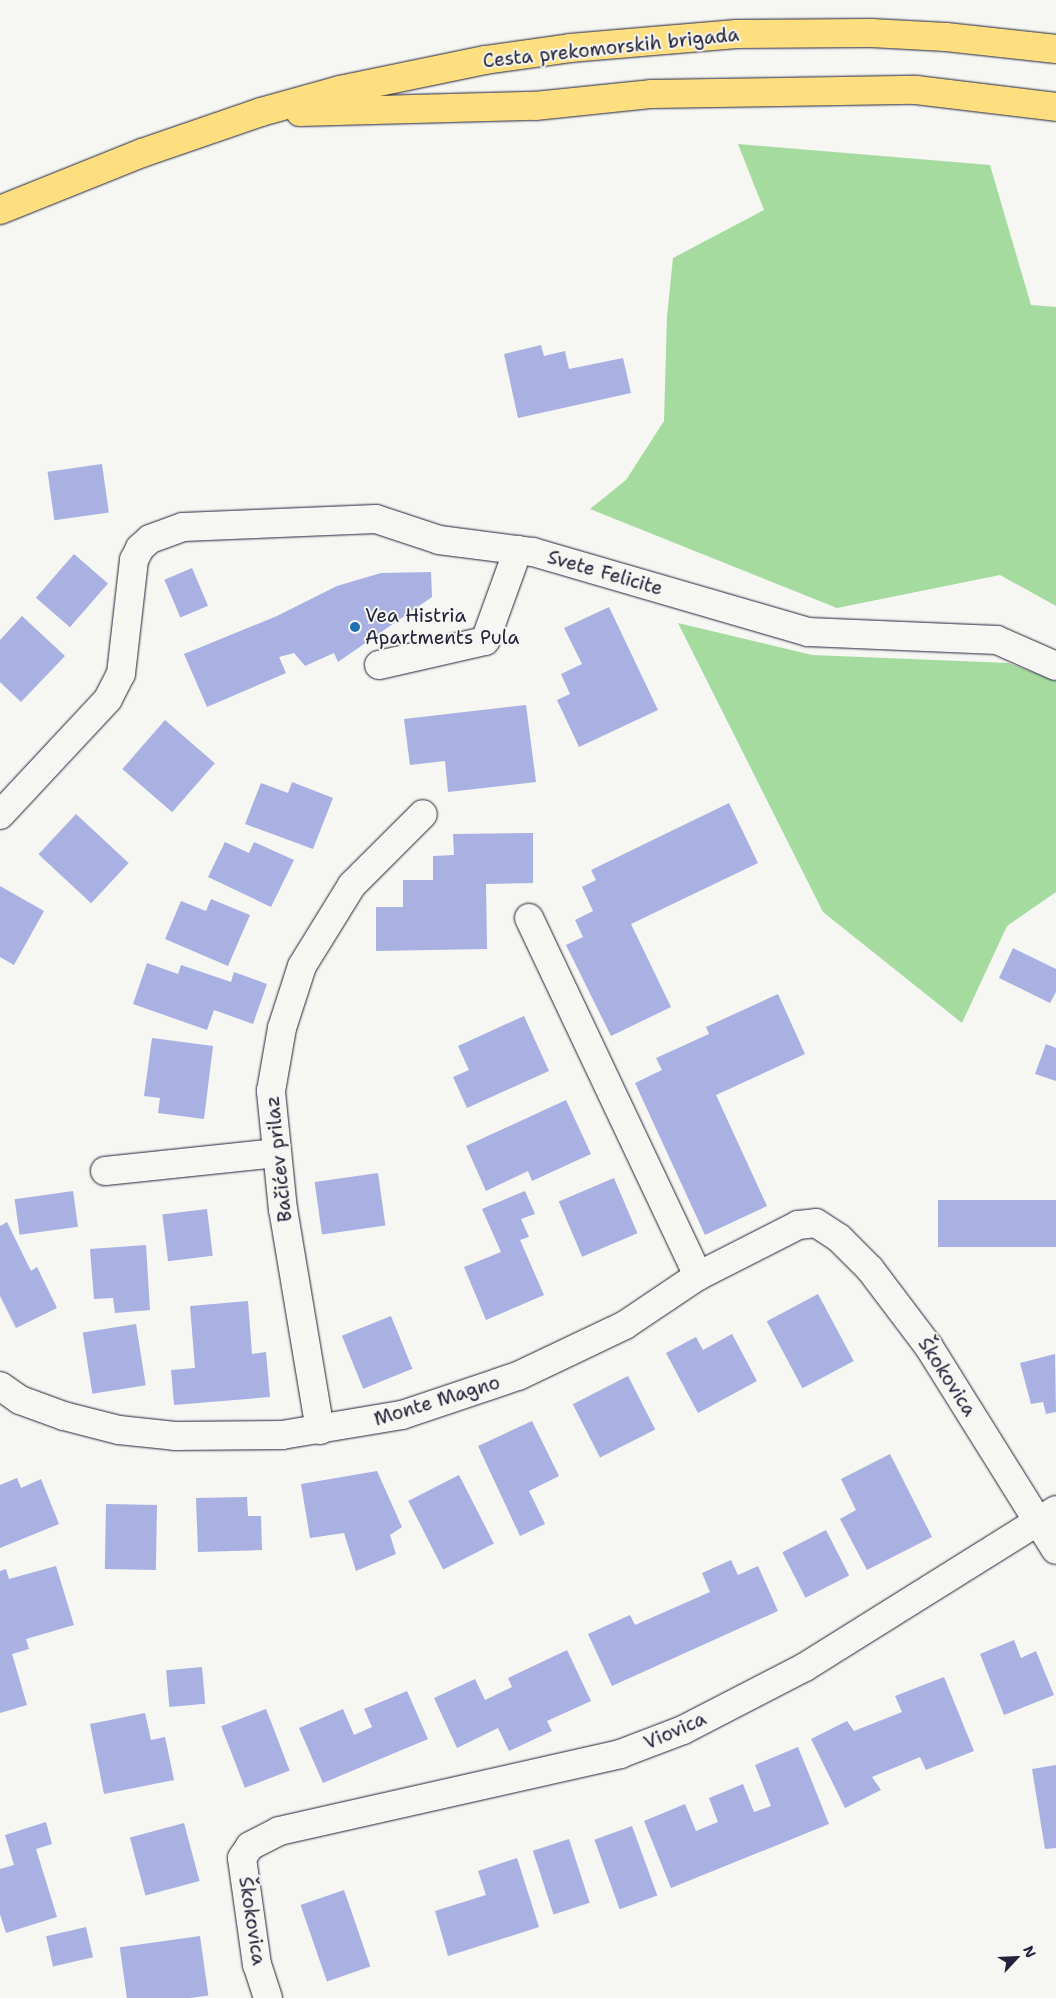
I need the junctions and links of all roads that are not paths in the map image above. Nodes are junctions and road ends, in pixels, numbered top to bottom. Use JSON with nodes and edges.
{"nodes":[{"id":1,"x":1056,"y":49,"type":"edge"},
{"id":2,"x":1056,"y":107,"type":"edge"},
{"id":3,"x":261,"y":112,"type":"junction"},
{"id":4,"x":0,"y":210,"type":"edge"},
{"id":5,"x":518,"y":550,"type":"junction"},
{"id":6,"x":379,"y":665,"type":"dead end"},
{"id":7,"x":1056,"y":666,"type":"edge"},
{"id":8,"x":423,"y":814,"type":"dead end"},
{"id":9,"x":0,"y":815,"type":"edge"},
{"id":10,"x":529,"y":918,"type":"dead end"},
{"id":11,"x":277,"y":1153,"type":"junction"},
{"id":12,"x":105,"y":1172,"type":"dead end"},
{"id":13,"x":816,"y":1224,"type":"joint"},
{"id":14,"x":698,"y":1276,"type":"junction"},
{"id":15,"x":0,"y":1386,"type":"edge"},
{"id":16,"x":320,"y":1430,"type":"junction"},
{"id":17,"x":1048,"y":1516,"type":"edge"},
{"id":18,"x":1056,"y":1550,"type":"edge"},
{"id":19,"x":250,"y":1846,"type":"joint"},
{"id":20,"x":268,"y":1998,"type":"edge"}],
"edges":[{"from":1,"to":3,"type":"main road","name":"Cesta prekomorskih brigada"},
{"from":2,"to":3,"type":"main road","name":"Cesta prekomorskih brigada"},
{"from":3,"to":4,"type":"main road","name":"Cesta prekomorskih brigada"},
{"from":5,"to":6,"type":"street"},
{"from":5,"to":7,"type":"street","name":"Svete Felicite"},
{"from":5,"to":9,"type":"street","name":"Svete Felicite"},
{"from":8,"to":11,"type":"street","name":"Bačićev prilaz"},
{"from":10,"to":14,"type":"street"},
{"from":11,"to":12,"type":"street"},
{"from":11,"to":16,"type":"street","name":"Bačićev prilaz"},
{"from":13,"to":14,"type":"street","name":"Monte Magno"},
{"from":13,"to":17,"type":"street","name":"Škokovica"},
{"from":14,"to":16,"type":"street","name":"Monte Magno"},
{"from":15,"to":16,"type":"street","name":"Monte Magno"},
{"from":17,"to":18,"type":"street","name":"Škokovica"},
{"from":17,"to":19,"type":"street","name":"Viovica"},
{"from":19,"to":20,"type":"street","name":"Škokovica"}]}
